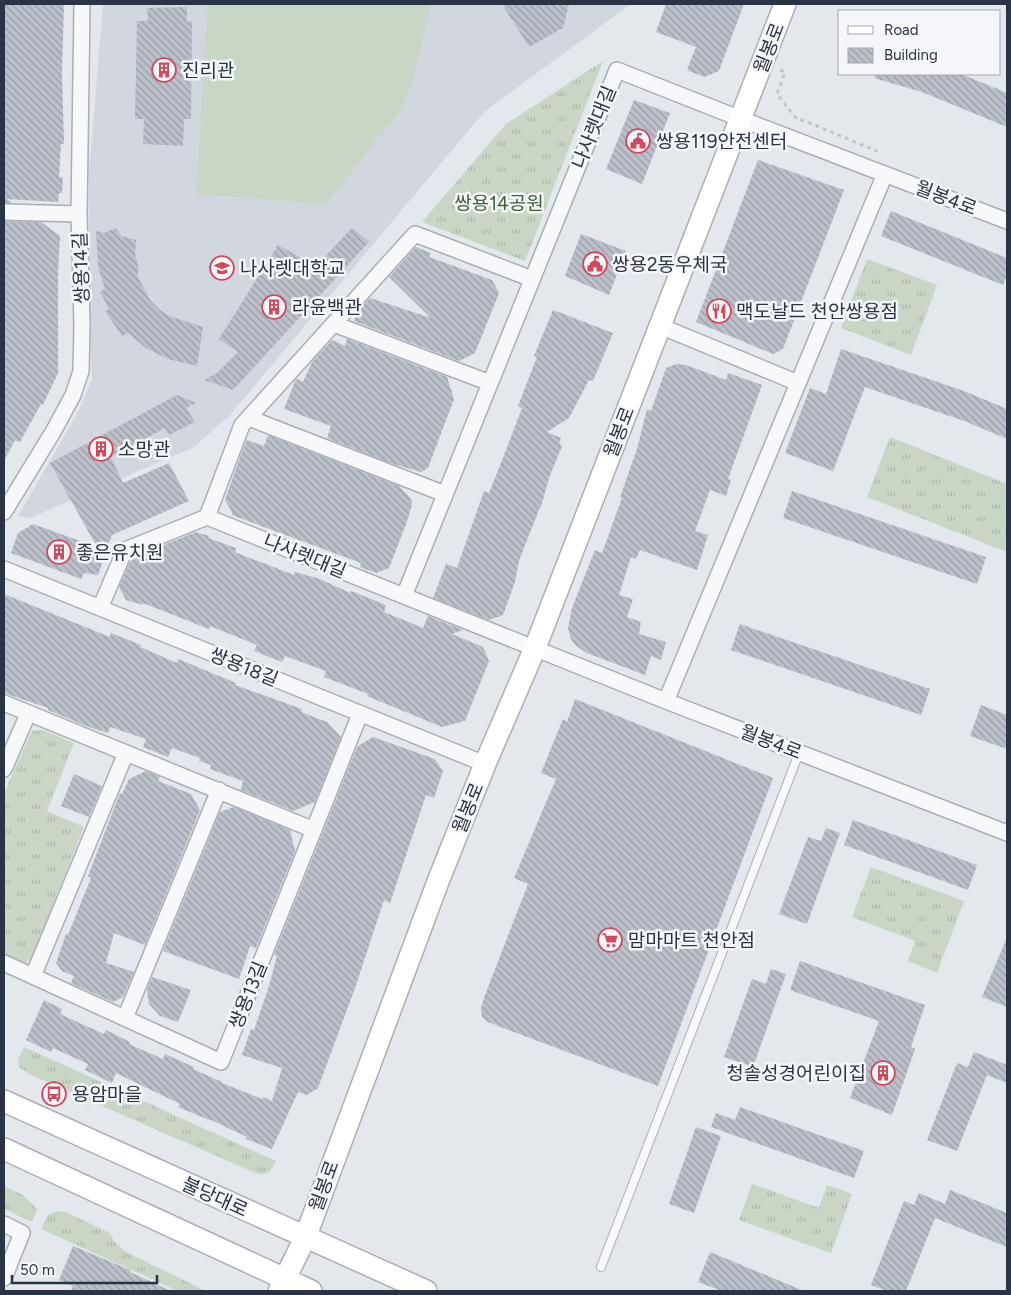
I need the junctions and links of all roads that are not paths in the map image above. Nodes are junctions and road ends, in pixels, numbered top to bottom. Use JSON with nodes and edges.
{"nodes":[{"id":1,"x":82,"y":4,"type":"edge"},
{"id":2,"x":785,"y":4,"type":"edge"},
{"id":3,"x":741,"y":119,"type":"junction"},
{"id":4,"x":885,"y":174,"type":"junction"},
{"id":5,"x":4,"y":212,"type":"edge"},
{"id":6,"x":79,"y":214,"type":"junction"},
{"id":7,"x":1007,"y":221,"type":"edge"},
{"id":8,"x":532,"y":279,"type":"junction"},
{"id":9,"x":334,"y":324,"type":"junction"},
{"id":10,"x":660,"y":326,"type":"junction"},
{"id":11,"x":490,"y":383,"type":"junction"},
{"id":12,"x":798,"y":383,"type":"junction"},
{"id":13,"x":249,"y":418,"type":"junction"},
{"id":14,"x":445,"y":494,"type":"junction"},
{"id":15,"x":4,"y":512,"type":"edge"},
{"id":16,"x":207,"y":517,"type":"junction"},
{"id":17,"x":4,"y":569,"type":"edge"},
{"id":18,"x":404,"y":596,"type":"junction"},
{"id":19,"x":100,"y":608,"type":"junction"},
{"id":20,"x":535,"y":648,"type":"junction"},
{"id":21,"x":666,"y":701,"type":"junction"},
{"id":22,"x":4,"y":703,"type":"edge"},
{"id":23,"x":28,"y":714,"type":"junction"},
{"id":24,"x":360,"y":714,"type":"junction"},
{"id":25,"x":126,"y":753,"type":"junction"},
{"id":26,"x":799,"y":753,"type":"junction"},
{"id":27,"x":485,"y":764,"type":"junction"},
{"id":28,"x":4,"y":769,"type":"edge"},
{"id":29,"x":219,"y":790,"type":"junction"},
{"id":30,"x":314,"y":830,"type":"junction"},
{"id":31,"x":1007,"y":833,"type":"edge"},
{"id":32,"x":4,"y":963,"type":"edge"},
{"id":33,"x":33,"y":976,"type":"junction"},
{"id":34,"x":125,"y":1018,"type":"junction"},
{"id":35,"x":4,"y":1101,"type":"edge"},
{"id":36,"x":4,"y":1149,"type":"edge"},
{"id":37,"x":4,"y":1224,"type":"edge"},
{"id":38,"x":305,"y":1238,"type":"junction"},
{"id":39,"x":601,"y":1267,"type":"dead end"},
{"id":40,"x":4,"y":1278,"type":"edge"},
{"id":41,"x":282,"y":1285,"type":"edge"},
{"id":42,"x":311,"y":1291,"type":"edge"},
{"id":43,"x":426,"y":1291,"type":"edge"}],
"edges":[{"from":1,"to":6,"type":"street","name":"쌍용14길"},
{"from":2,"to":3,"type":"street","name":"월봉로"},
{"from":3,"to":4,"type":"street"},
{"from":3,"to":8,"type":"street","name":"나사렛대길"},
{"from":3,"to":10,"type":"street","name":"월봉로"},
{"from":4,"to":7,"type":"street","name":"월봉4로"},
{"from":4,"to":12,"type":"street"},
{"from":5,"to":6,"type":"street"},
{"from":6,"to":15,"type":"street","name":"쌍용14길"},
{"from":8,"to":9,"type":"street"},
{"from":8,"to":11,"type":"street","name":"나사렛대길"},
{"from":9,"to":11,"type":"street"},
{"from":9,"to":13,"type":"street"},
{"from":10,"to":12,"type":"street"},
{"from":10,"to":20,"type":"street","name":"월봉로"},
{"from":11,"to":14,"type":"street","name":"나사렛대길"},
{"from":12,"to":21,"type":"street"},
{"from":13,"to":14,"type":"street"},
{"from":13,"to":16,"type":"street"},
{"from":14,"to":18,"type":"street","name":"나사렛대길"},
{"from":16,"to":18,"type":"street","name":"나사렛대길"},
{"from":16,"to":19,"type":"street"},
{"from":17,"to":19,"type":"street","name":"쌍용18길"},
{"from":18,"to":20,"type":"street","name":"나사렛대길"},
{"from":19,"to":24,"type":"street","name":"쌍용18길"},
{"from":20,"to":21,"type":"street","name":"월봉4로"},
{"from":20,"to":27,"type":"street","name":"월봉로"},
{"from":21,"to":26,"type":"street","name":"월봉4로"},
{"from":22,"to":23,"type":"street"},
{"from":23,"to":25,"type":"street"},
{"from":23,"to":28,"type":"street"},
{"from":24,"to":27,"type":"street","name":"쌍용18길"},
{"from":24,"to":30,"type":"street","name":"쌍용13길"},
{"from":25,"to":29,"type":"street"},
{"from":25,"to":33,"type":"street"},
{"from":26,"to":31,"type":"street","name":"월봉4로"},
{"from":26,"to":39,"type":"lane"},
{"from":27,"to":38,"type":"street","name":"월봉로"},
{"from":29,"to":30,"type":"street"},
{"from":29,"to":34,"type":"street"},
{"from":30,"to":34,"type":"street","name":"쌍용13길"},
{"from":32,"to":33,"type":"street","name":"쌍용13길"},
{"from":33,"to":34,"type":"street","name":"쌍용13길"},
{"from":35,"to":38,"type":"street","name":"불당대로"},
{"from":36,"to":41,"type":"street"},
{"from":37,"to":40,"type":"street"},
{"from":38,"to":41,"type":"street","name":"월봉로"},
{"from":38,"to":43,"type":"street","name":"불당대로"},
{"from":41,"to":42,"type":"street"}]}
